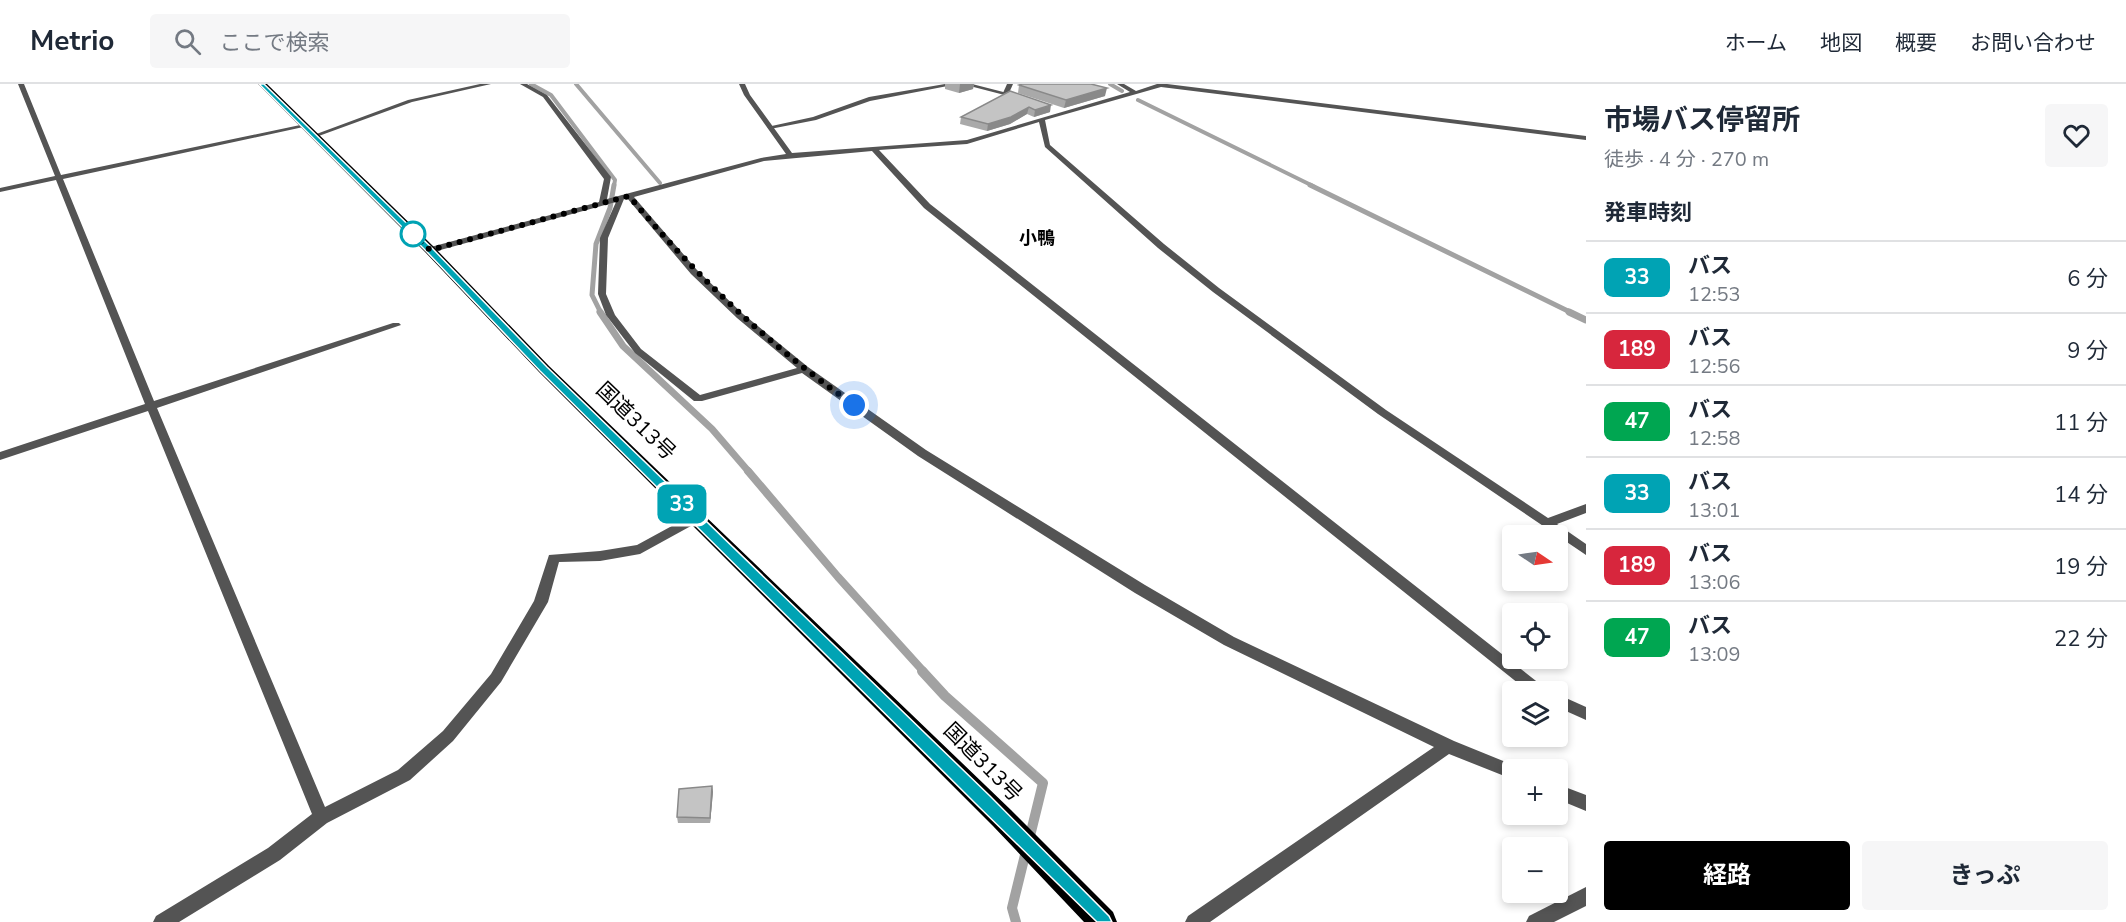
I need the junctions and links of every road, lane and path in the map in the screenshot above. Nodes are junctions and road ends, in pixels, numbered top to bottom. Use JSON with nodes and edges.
{"nodes":[{"id":1,"x":21,"y":84,"type":"edge"},
{"id":2,"x":262,"y":84,"type":"edge"},
{"id":3,"x":488,"y":84,"type":"edge"},
{"id":4,"x":523,"y":84,"type":"edge"},
{"id":5,"x":742,"y":84,"type":"edge"},
{"id":6,"x":955,"y":84,"type":"edge"},
{"id":7,"x":964,"y":84,"type":"edge"},
{"id":8,"x":1010,"y":84,"type":"edge"},
{"id":9,"x":1120,"y":84,"type":"edge"},
{"id":10,"x":1162,"y":84,"type":"edge"},
{"id":11,"x":1150,"y":86,"type":"edge"},
{"id":12,"x":1006,"y":93,"type":"junction"},
{"id":13,"x":1136,"y":93,"type":"junction"},
{"id":14,"x":1029,"y":100,"type":"edge"},
{"id":15,"x":1048,"y":106,"type":"edge"},
{"id":16,"x":1063,"y":112,"type":"junction"},
{"id":17,"x":1042,"y":120,"type":"junction"},
{"id":18,"x":770,"y":127,"type":"junction"},
{"id":19,"x":309,"y":131,"type":"junction"},
{"id":20,"x":1586,"y":138,"type":"edge"},
{"id":21,"x":874,"y":149,"type":"junction"},
{"id":22,"x":790,"y":155,"type":"junction"},
{"id":23,"x":59,"y":177,"type":"junction"},
{"id":24,"x":0,"y":190,"type":"edge"},
{"id":25,"x":625,"y":197,"type":"junction"},
{"id":26,"x":602,"y":203,"type":"junction"},
{"id":27,"x":430,"y":250,"type":"junction"},
{"id":28,"x":396,"y":325,"type":"dead end"},
{"id":29,"x":804,"y":369,"type":"junction"},
{"id":30,"x":151,"y":406,"type":"junction"},
{"id":31,"x":0,"y":456,"type":"edge"},
{"id":32,"x":1586,"y":508,"type":"edge"},
{"id":33,"x":696,"y":518,"type":"junction"},
{"id":34,"x":1547,"y":523,"type":"junction"},
{"id":35,"x":1586,"y":550,"type":"edge"},
{"id":36,"x":1526,"y":681,"type":"edge"},
{"id":37,"x":1568,"y":705,"type":"edge"},
{"id":38,"x":1586,"y":714,"type":"edge"},
{"id":39,"x":1448,"y":746,"type":"junction"},
{"id":40,"x":1502,"y":768,"type":"edge"},
{"id":41,"x":1568,"y":796,"type":"edge"},
{"id":42,"x":1586,"y":803,"type":"edge"},
{"id":43,"x":321,"y":817,"type":"junction"},
{"id":44,"x":1586,"y":896,"type":"edge"},
{"id":45,"x":162,"y":922,"type":"edge"},
{"id":46,"x":1103,"y":922,"type":"edge"},
{"id":47,"x":1194,"y":922,"type":"edge"},
{"id":48,"x":1535,"y":922,"type":"edge"}],
"edges":[{"from":1,"to":23,"type":"street"},
{"from":2,"to":19,"type":"highway","name":"国道313号"},
{"from":3,"to":19,"type":"street"},
{"from":4,"to":26,"type":"street"},
{"from":5,"to":18,"type":"street"},
{"from":6,"to":18,"type":"street"},
{"from":7,"to":12,"type":"street"},
{"from":8,"to":12,"type":"street"},
{"from":9,"to":13,"type":"street"},
{"from":10,"to":11,"type":"street"},
{"from":10,"to":20,"type":"street"},
{"from":11,"to":13,"type":"street"},
{"from":12,"to":14,"type":"street"},
{"from":13,"to":16,"type":"street"},
{"from":15,"to":16,"type":"street"},
{"from":16,"to":17,"type":"street"},
{"from":17,"to":21,"type":"street"},
{"from":17,"to":34,"type":"street"},
{"from":18,"to":22,"type":"street"},
{"from":19,"to":23,"type":"street"},
{"from":19,"to":27,"type":"highway","name":"国道313号"},
{"from":21,"to":22,"type":"street"},
{"from":21,"to":36,"type":"street"},
{"from":22,"to":25,"type":"street"},
{"from":23,"to":24,"type":"street"},
{"from":23,"to":30,"type":"street"},
{"from":25,"to":26,"type":"street"},
{"from":25,"to":29,"type":"street"},
{"from":25,"to":29,"type":"street"},
{"from":26,"to":27,"type":"street"},
{"from":27,"to":33,"type":"highway","name":"国道313号"},
{"from":28,"to":30,"type":"street"},
{"from":29,"to":39,"type":"street"},
{"from":30,"to":31,"type":"street"},
{"from":30,"to":43,"type":"street"},
{"from":32,"to":34,"type":"street"},
{"from":33,"to":43,"type":"street"},
{"from":33,"to":46,"type":"highway","name":"国道313号"},
{"from":34,"to":35,"type":"street"},
{"from":37,"to":38,"type":"street"},
{"from":39,"to":40,"type":"street"},
{"from":39,"to":47,"type":"street"},
{"from":41,"to":42,"type":"street"},
{"from":43,"to":45,"type":"street"},
{"from":44,"to":48,"type":"street"}]}
